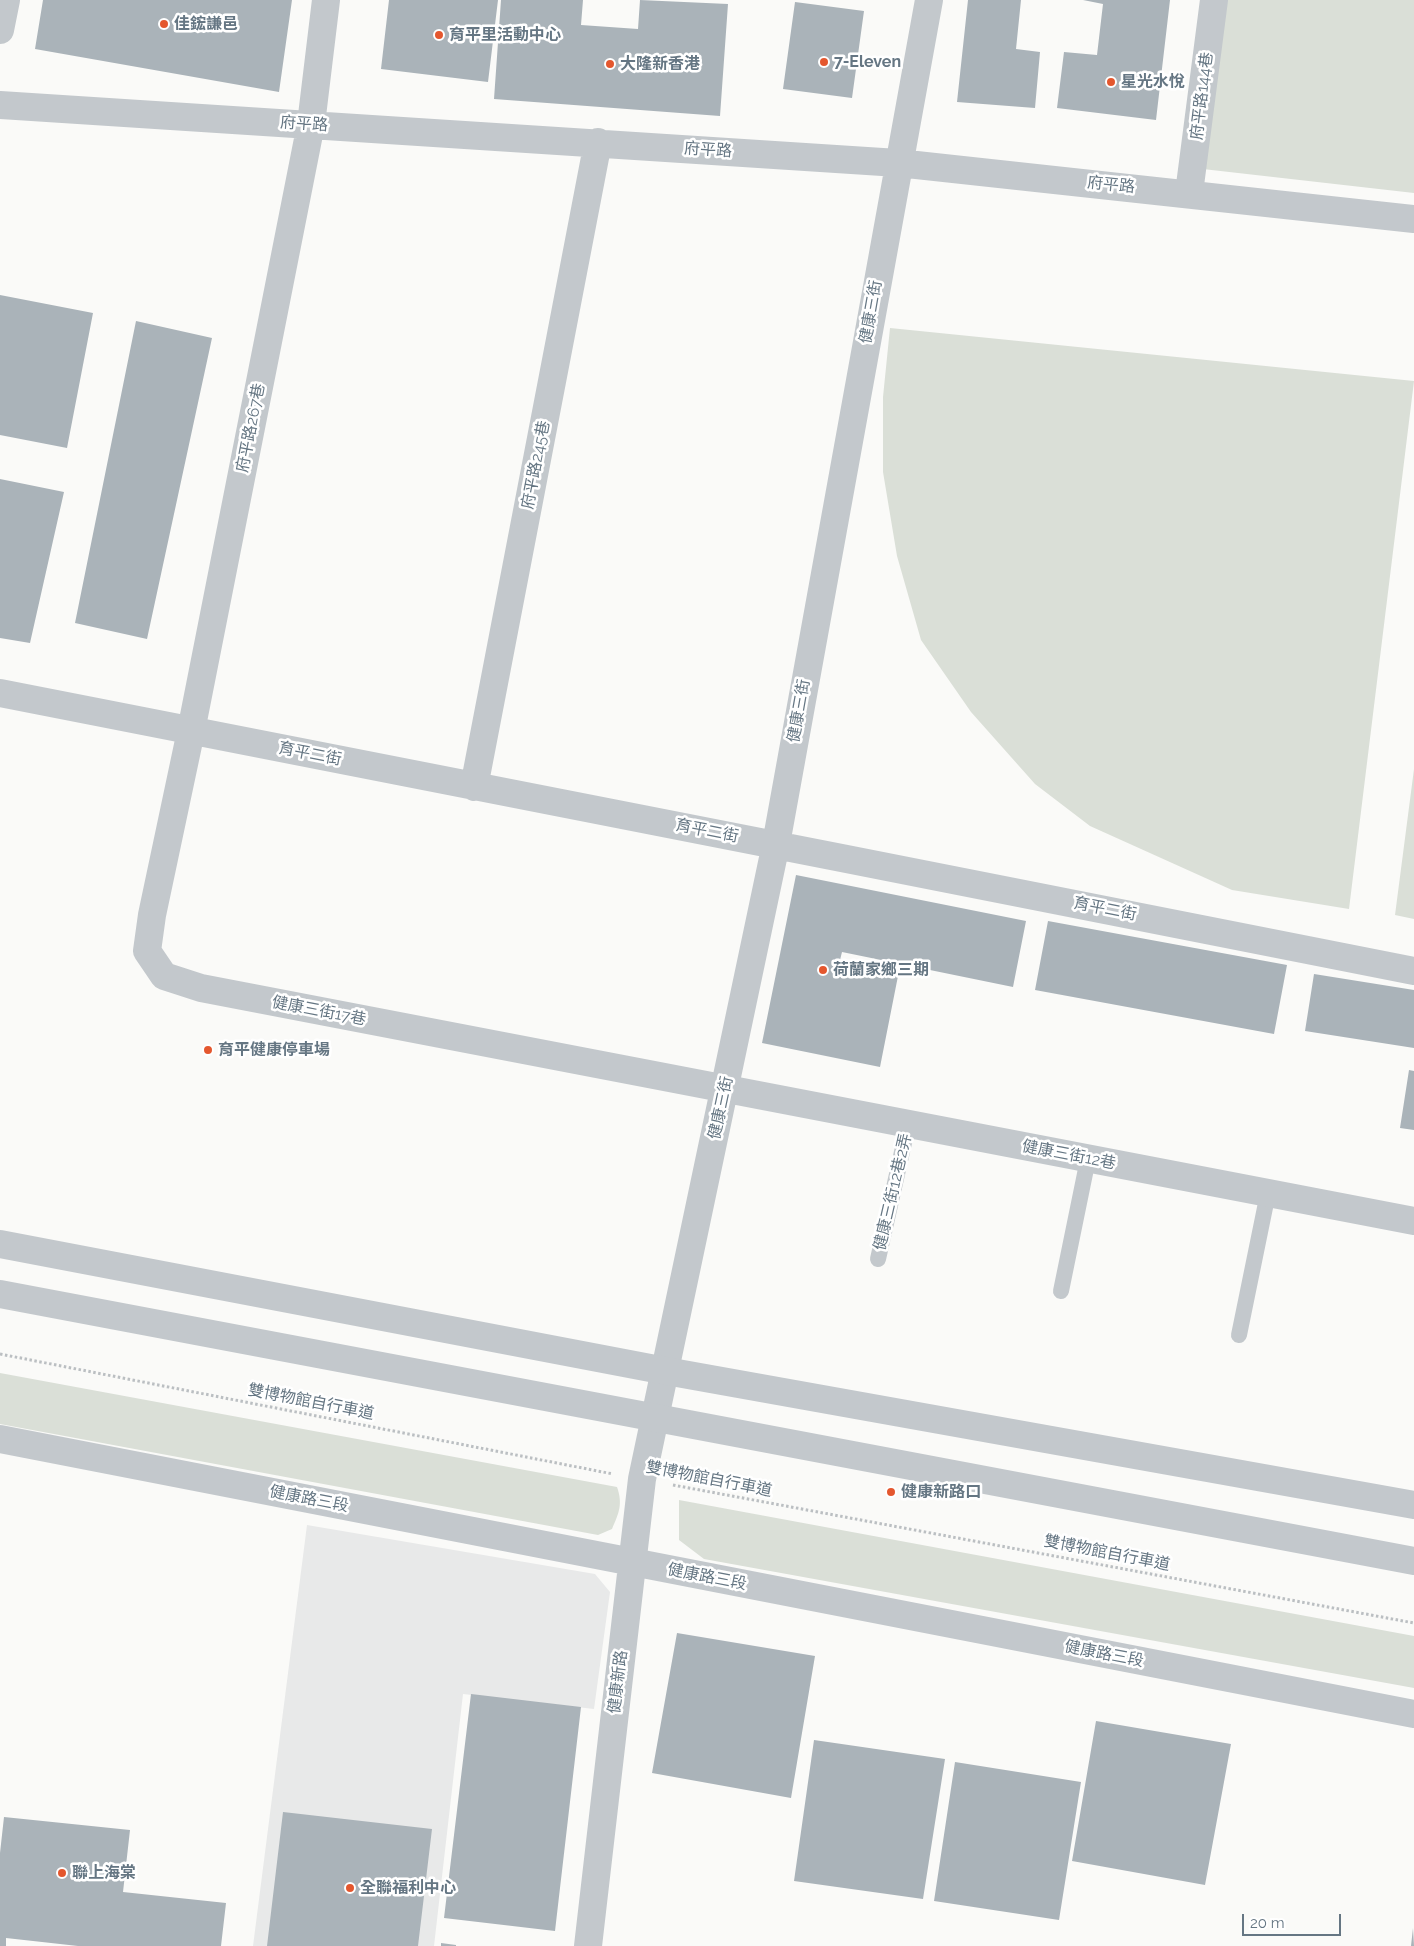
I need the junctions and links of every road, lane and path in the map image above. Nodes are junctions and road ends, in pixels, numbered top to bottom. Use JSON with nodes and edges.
{"nodes":[{"id":1,"x":6,"y":0,"type":"edge"},
{"id":2,"x":326,"y":0,"type":"edge"},
{"id":3,"x":928,"y":0,"type":"edge"},
{"id":4,"x":1214,"y":0,"type":"edge"},
{"id":5,"x":0,"y":30,"type":"edge"},
{"id":6,"x":0,"y":105,"type":"edge"},
{"id":7,"x":312,"y":124,"type":"junction"},
{"id":8,"x":598,"y":142,"type":"junction"},
{"id":9,"x":898,"y":163,"type":"junction"},
{"id":10,"x":1189,"y":193,"type":"junction"},
{"id":11,"x":1414,"y":219,"type":"edge"},
{"id":12,"x":0,"y":693,"type":"edge"},
{"id":13,"x":191,"y":731,"type":"junction"},
{"id":14,"x":474,"y":787,"type":"junction"},
{"id":15,"x":776,"y":844,"type":"junction"},
{"id":16,"x":1414,"y":971,"type":"edge"},
{"id":17,"x":724,"y":1090,"type":"junction"},
{"id":18,"x":908,"y":1125,"type":"junction"},
{"id":19,"x":1088,"y":1159,"type":"junction"},
{"id":20,"x":1268,"y":1193,"type":"junction"},
{"id":21,"x":1414,"y":1221,"type":"edge"},
{"id":22,"x":0,"y":1244,"type":"edge"},
{"id":23,"x":878,"y":1258,"type":"dead end"},
{"id":24,"x":1062,"y":1291,"type":"dead end"},
{"id":25,"x":0,"y":1294,"type":"edge"},
{"id":26,"x":1239,"y":1335,"type":"dead end"},
{"id":27,"x":0,"y":1354,"type":"edge"},
{"id":28,"x":666,"y":1370,"type":"junction"},
{"id":29,"x":656,"y":1418,"type":"junction"},
{"id":30,"x":0,"y":1439,"type":"edge"},
{"id":31,"x":642,"y":1479,"type":"junction"},
{"id":32,"x":1414,"y":1505,"type":"edge"},
{"id":33,"x":1414,"y":1561,"type":"edge"},
{"id":34,"x":632,"y":1562,"type":"junction"},
{"id":35,"x":1414,"y":1623,"type":"edge"},
{"id":36,"x":1414,"y":1714,"type":"edge"},
{"id":37,"x":588,"y":1946,"type":"edge"}],
"edges":[{"from":1,"to":5,"type":"street"},
{"from":2,"to":7,"type":"street","name":"府平路267巷"},
{"from":3,"to":9,"type":"street","name":"健康三街"},
{"from":4,"to":10,"type":"street","name":"府平路144巷"},
{"from":6,"to":7,"type":"street","name":"府平路"},
{"from":7,"to":8,"type":"street","name":"府平路"},
{"from":7,"to":13,"type":"street","name":"府平路267巷"},
{"from":8,"to":9,"type":"street","name":"府平路"},
{"from":8,"to":14,"type":"street","name":"府平路245巷"},
{"from":9,"to":10,"type":"street","name":"府平路"},
{"from":9,"to":15,"type":"street","name":"健康三街"},
{"from":10,"to":11,"type":"street","name":"府平路"},
{"from":12,"to":13,"type":"street","name":"育平二街"},
{"from":13,"to":14,"type":"street","name":"育平二街"},
{"from":13,"to":17,"type":"street","name":"健康三街17巷"},
{"from":14,"to":15,"type":"street","name":"育平二街"},
{"from":15,"to":16,"type":"street","name":"育平二街"},
{"from":15,"to":17,"type":"street","name":"健康三街"},
{"from":17,"to":18,"type":"street","name":"健康三街12巷"},
{"from":17,"to":28,"type":"street","name":"健康三街"},
{"from":18,"to":19,"type":"street","name":"健康三街12巷"},
{"from":18,"to":23,"type":"lane","name":"健康三街12巷2弄"},
{"from":19,"to":20,"type":"street","name":"健康三街12巷"},
{"from":19,"to":24,"type":"lane"},
{"from":20,"to":21,"type":"street","name":"健康三街12巷"},
{"from":20,"to":26,"type":"lane"},
{"from":22,"to":28,"type":"street"},
{"from":25,"to":29,"type":"street"},
{"from":27,"to":31,"type":"path","name":"雙博物館自行車道"},
{"from":28,"to":29,"type":"street","name":"健康三街"},
{"from":28,"to":32,"type":"street"},
{"from":29,"to":31,"type":"street","name":"健康新路"},
{"from":29,"to":33,"type":"street"},
{"from":30,"to":34,"type":"street","name":"健康路三段"},
{"from":31,"to":34,"type":"street","name":"健康新路"},
{"from":31,"to":35,"type":"path","name":"雙博物館自行車道"},
{"from":34,"to":36,"type":"street","name":"健康路三段"},
{"from":34,"to":37,"type":"street","name":"健康新路"}]}
